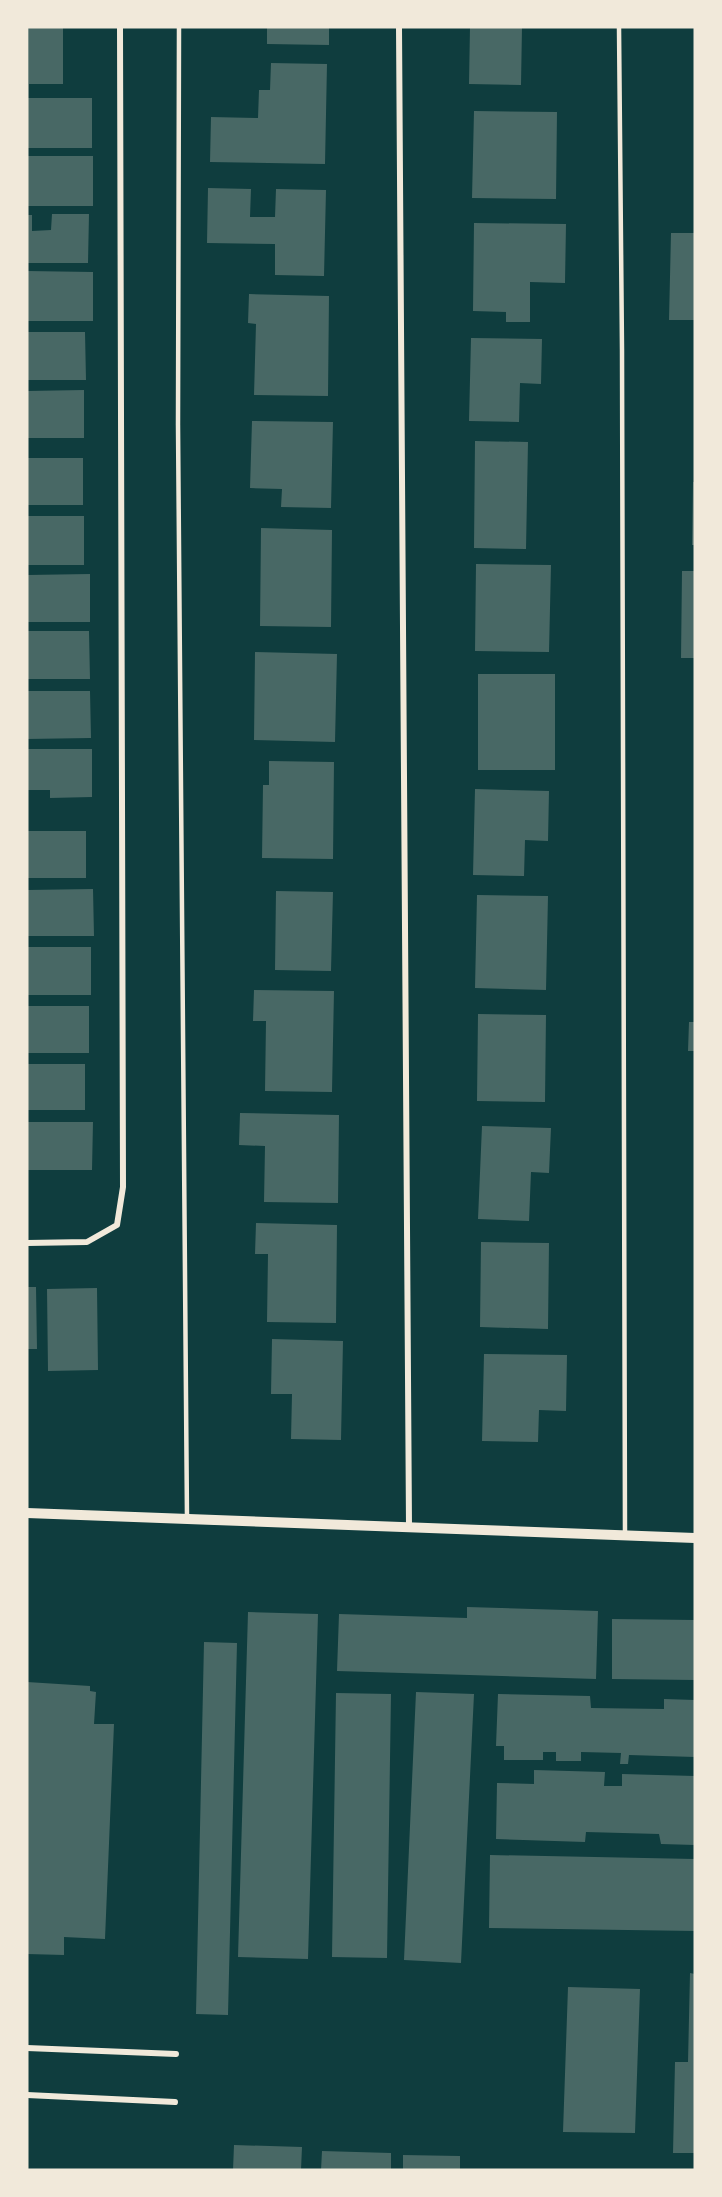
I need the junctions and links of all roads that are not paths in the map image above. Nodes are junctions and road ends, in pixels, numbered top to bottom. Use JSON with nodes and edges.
{"nodes":[{"id":1,"x":120,"y":27,"type":"edge"},
{"id":2,"x":179,"y":27,"type":"edge"},
{"id":3,"x":399,"y":27,"type":"edge"},
{"id":4,"x":618,"y":27,"type":"edge"},
{"id":5,"x":27,"y":1243,"type":"edge"},
{"id":6,"x":27,"y":1513,"type":"edge"},
{"id":7,"x":187,"y":1519,"type":"junction"},
{"id":8,"x":409,"y":1527,"type":"junction"},
{"id":9,"x":625,"y":1535,"type":"junction"},
{"id":10,"x":695,"y":1538,"type":"edge"},
{"id":11,"x":27,"y":2048,"type":"edge"},
{"id":12,"x":176,"y":2054,"type":"dead end"},
{"id":13,"x":27,"y":2095,"type":"edge"},
{"id":14,"x":175,"y":2102,"type":"dead end"}],
"edges":[{"from":1,"to":5,"type":"street"},
{"from":2,"to":7,"type":"lane"},
{"from":3,"to":8,"type":"street"},
{"from":4,"to":9,"type":"lane"},
{"from":6,"to":7,"type":"street"},
{"from":7,"to":8,"type":"street"},
{"from":8,"to":9,"type":"street"},
{"from":9,"to":10,"type":"street"},
{"from":11,"to":12,"type":"street"},
{"from":13,"to":14,"type":"street"}]}
